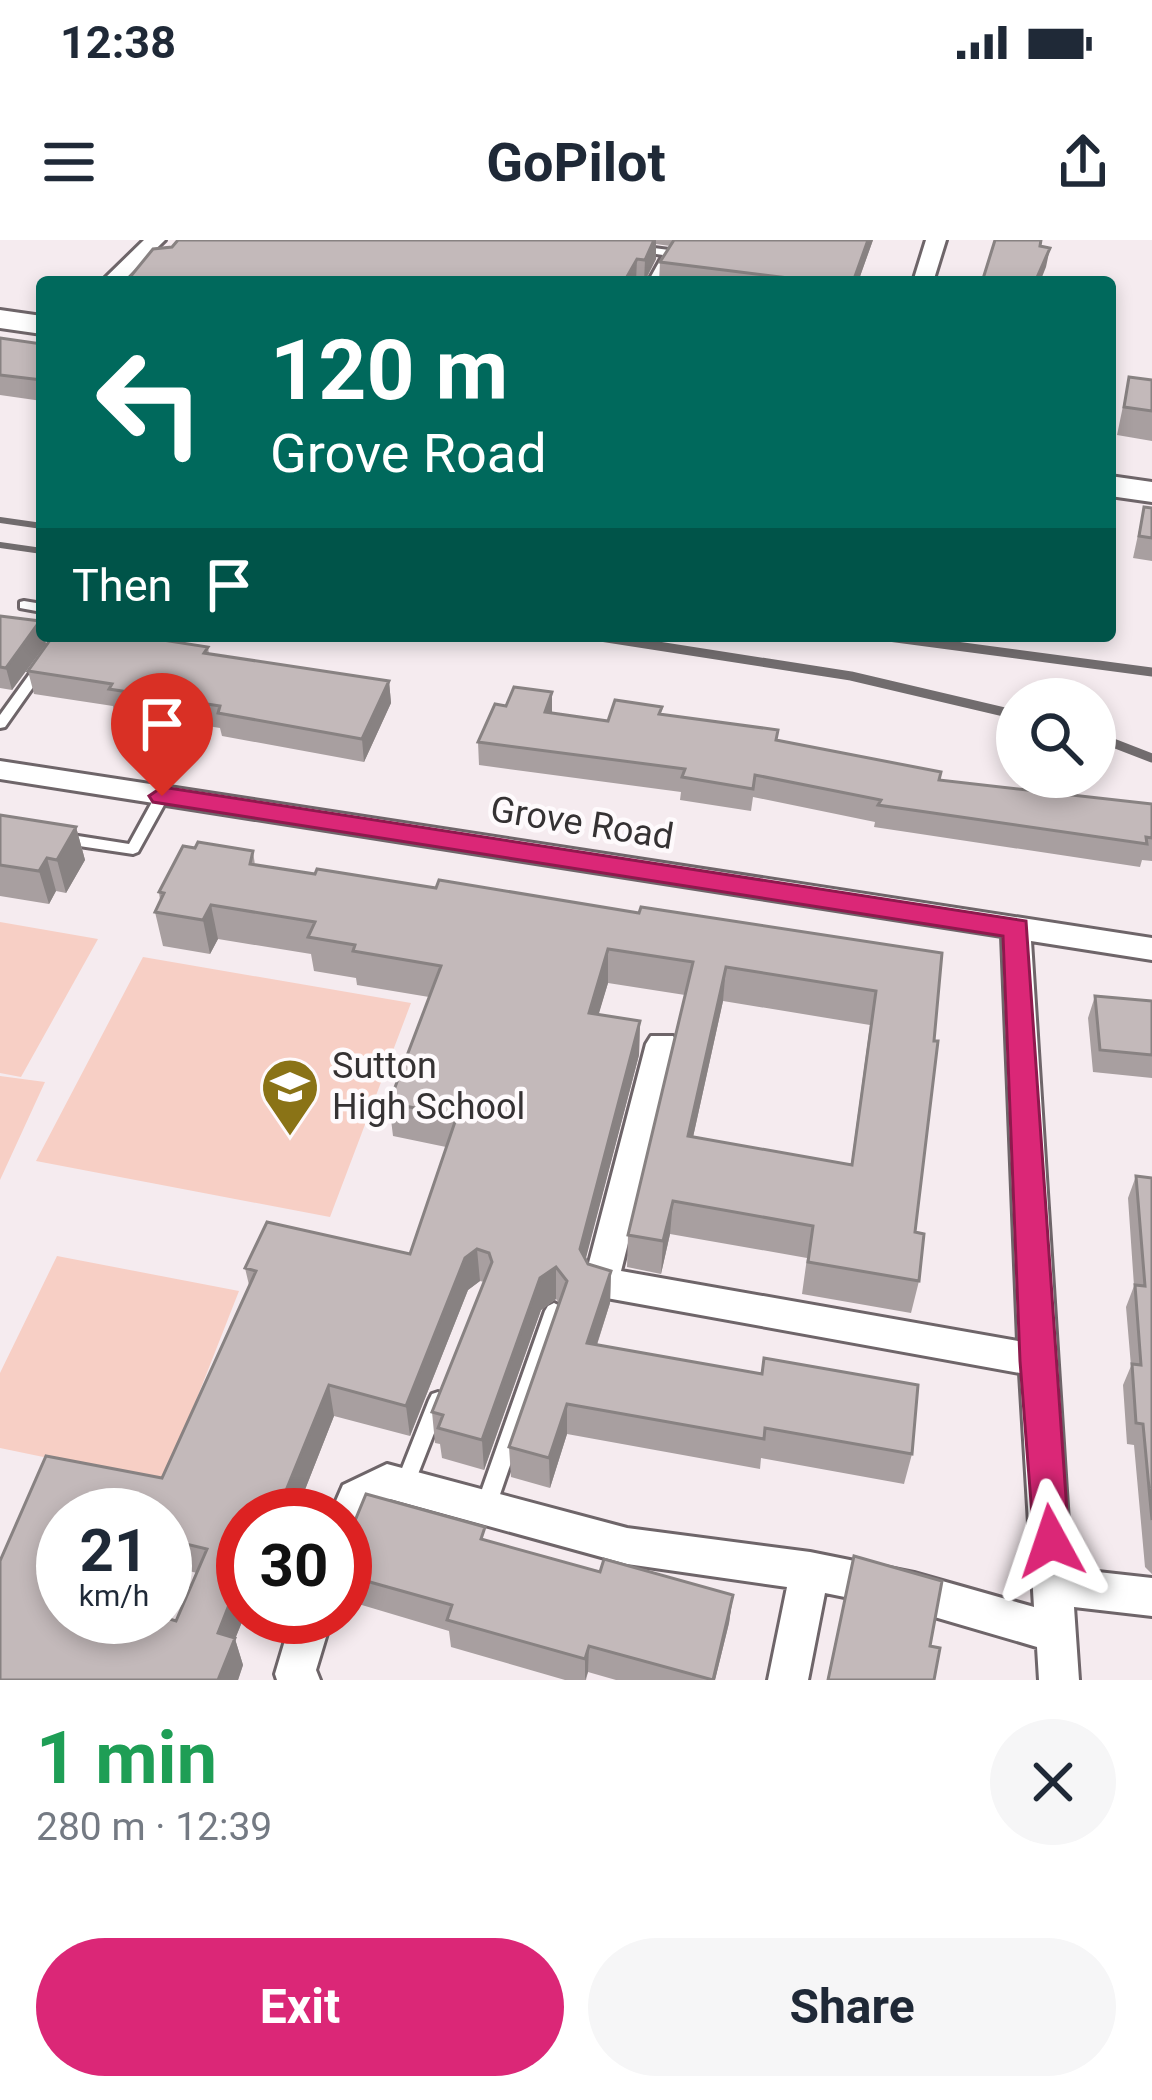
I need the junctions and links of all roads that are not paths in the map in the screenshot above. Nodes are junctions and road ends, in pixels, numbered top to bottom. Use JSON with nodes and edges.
{"nodes":[{"id":1,"x":155,"y":240,"type":"edge"},
{"id":2,"x":936,"y":240,"type":"edge"},
{"id":3,"x":628,"y":248,"type":"edge"},
{"id":4,"x":116,"y":276,"type":"edge"},
{"id":5,"x":656,"y":276,"type":"edge"},
{"id":6,"x":925,"y":276,"type":"edge"},
{"id":7,"x":0,"y":319,"type":"edge"},
{"id":8,"x":36,"y":325,"type":"edge"},
{"id":9,"x":1116,"y":487,"type":"edge"},
{"id":10,"x":1152,"y":492,"type":"edge"},
{"id":11,"x":24,"y":605,"type":"dead end"},
{"id":12,"x":36,"y":607,"type":"edge"},
{"id":13,"x":58,"y":642,"type":"edge"},
{"id":14,"x":0,"y":724,"type":"edge"},
{"id":15,"x":0,"y":770,"type":"edge"},
{"id":16,"x":162,"y":796,"type":"junction"},
{"id":17,"x":44,"y":836,"type":"edge"},
{"id":18,"x":1016,"y":928,"type":"junction"},
{"id":19,"x":1152,"y":949,"type":"edge"},
{"id":20,"x":662,"y":1044,"type":"dead end"},
{"id":21,"x":554,"y":1311,"type":"edge"},
{"id":22,"x":1037,"y":1361,"type":"junction"},
{"id":23,"x":447,"y":1378,"type":"edge"},
{"id":24,"x":404,"y":1486,"type":"junction"},
{"id":25,"x":368,"y":1488,"type":"edge"},
{"id":26,"x":485,"y":1509,"type":"junction"},
{"id":27,"x":810,"y":1571,"type":"junction"},
{"id":28,"x":1055,"y":1586,"type":"junction"},
{"id":29,"x":1152,"y":1597,"type":"edge"},
{"id":30,"x":1057,"y":1634,"type":"junction"},
{"id":31,"x":302,"y":1644,"type":"edge"},
{"id":32,"x":299,"y":1680,"type":"edge"},
{"id":33,"x":788,"y":1680,"type":"edge"},
{"id":34,"x":1059,"y":1680,"type":"edge"}],
"edges":[{"from":1,"to":4,"type":"street"},
{"from":2,"to":6,"type":"street"},
{"from":3,"to":5,"type":"lane"},
{"from":7,"to":8,"type":"street"},
{"from":9,"to":10,"type":"street"},
{"from":11,"to":12,"type":"lane"},
{"from":13,"to":14,"type":"lane"},
{"from":15,"to":16,"type":"street","name":"Grove Road"},
{"from":16,"to":17,"type":"lane"},
{"from":16,"to":18,"type":"street","name":"Grove Road"},
{"from":18,"to":19,"type":"street","name":"Grove Road"},
{"from":18,"to":22,"type":"street"},
{"from":20,"to":22,"type":"street"},
{"from":21,"to":26,"type":"lane"},
{"from":22,"to":28,"type":"street"},
{"from":23,"to":24,"type":"lane"},
{"from":24,"to":25,"type":"street"},
{"from":24,"to":26,"type":"street"},
{"from":26,"to":27,"type":"street"},
{"from":27,"to":30,"type":"street"},
{"from":27,"to":33,"type":"street"},
{"from":28,"to":29,"type":"street"},
{"from":28,"to":30,"type":"street"},
{"from":30,"to":34,"type":"street"},
{"from":31,"to":32,"type":"street"}]}
